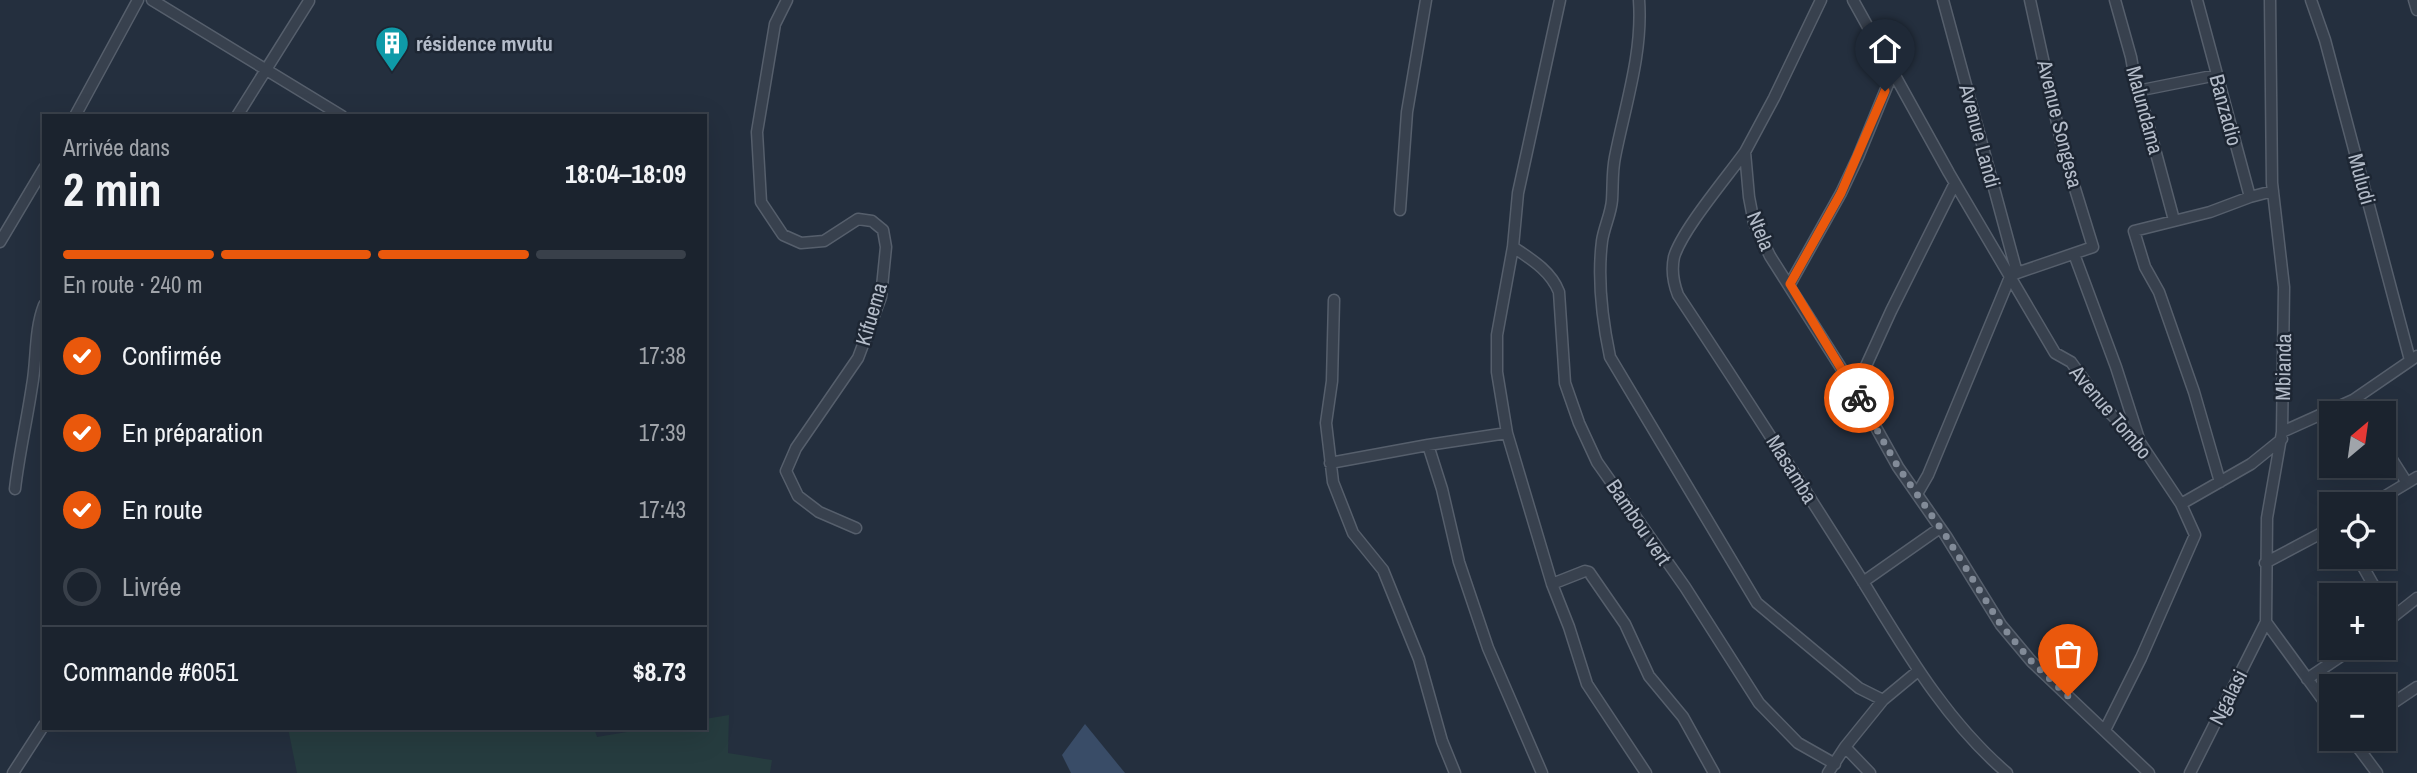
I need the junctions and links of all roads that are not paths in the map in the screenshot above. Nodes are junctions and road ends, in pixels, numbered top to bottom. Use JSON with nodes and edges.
{"nodes":[{"id":1,"x":138,"y":0,"type":"edge"},
{"id":2,"x":152,"y":0,"type":"edge"},
{"id":3,"x":786,"y":0,"type":"edge"},
{"id":4,"x":1426,"y":0,"type":"edge"},
{"id":5,"x":1560,"y":0,"type":"edge"},
{"id":6,"x":1639,"y":0,"type":"edge"},
{"id":7,"x":1821,"y":0,"type":"edge"},
{"id":8,"x":1853,"y":0,"type":"edge"},
{"id":9,"x":1943,"y":0,"type":"edge"},
{"id":10,"x":2030,"y":0,"type":"edge"},
{"id":11,"x":2115,"y":0,"type":"edge"},
{"id":12,"x":2197,"y":0,"type":"edge"},
{"id":13,"x":2270,"y":0,"type":"edge"},
{"id":14,"x":2311,"y":0,"type":"edge"},
{"id":15,"x":2414,"y":0,"type":"edge"},
{"id":16,"x":309,"y":1,"type":"edge"},
{"id":17,"x":2417,"y":10,"type":"edge"},
{"id":18,"x":266,"y":70,"type":"junction"},
{"id":19,"x":1893,"y":72,"type":"junction"},
{"id":20,"x":2217,"y":75,"type":"junction"},
{"id":21,"x":2137,"y":91,"type":"junction"},
{"id":22,"x":76,"y":114,"type":"edge"},
{"id":23,"x":238,"y":114,"type":"edge"},
{"id":24,"x":339,"y":114,"type":"edge"},
{"id":25,"x":1745,"y":152,"type":"junction"},
{"id":26,"x":42,"y":171,"type":"edge"},
{"id":27,"x":1955,"y":183,"type":"junction"},
{"id":28,"x":2273,"y":191,"type":"junction"},
{"id":29,"x":2250,"y":197,"type":"junction"},
{"id":30,"x":1400,"y":210,"type":"dead end"},
{"id":31,"x":2174,"y":220,"type":"junction"},
{"id":32,"x":0,"y":242,"type":"edge"},
{"id":33,"x":1513,"y":247,"type":"junction"},
{"id":34,"x":2074,"y":254,"type":"junction"},
{"id":35,"x":2013,"y":275,"type":"junction"},
{"id":36,"x":1790,"y":284,"type":"junction"},
{"id":37,"x":1334,"y":300,"type":"dead end"},
{"id":38,"x":42,"y":310,"type":"edge"},
{"id":39,"x":2414,"y":358,"type":"edge"},
{"id":40,"x":1855,"y":390,"type":"junction"},
{"id":41,"x":2353,"y":400,"type":"joint"},
{"id":42,"x":1507,"y":433,"type":"junction"},
{"id":43,"x":2282,"y":436,"type":"junction"},
{"id":44,"x":2141,"y":444,"type":"junction"},
{"id":45,"x":1428,"y":445,"type":"junction"},
{"id":46,"x":1330,"y":463,"type":"junction"},
{"id":47,"x":2396,"y":466,"type":"edge"},
{"id":48,"x":2417,"y":477,"type":"edge"},
{"id":49,"x":2220,"y":482,"type":"junction"},
{"id":50,"x":2407,"y":483,"type":"junction"},
{"id":51,"x":15,"y":489,"type":"dead end"},
{"id":52,"x":2392,"y":492,"type":"edge"},
{"id":53,"x":1917,"y":494,"type":"junction"},
{"id":54,"x":2181,"y":504,"type":"junction"},
{"id":55,"x":856,"y":528,"type":"dead end"},
{"id":56,"x":1940,"y":528,"type":"junction"},
{"id":57,"x":2319,"y":534,"type":"edge"},
{"id":58,"x":2265,"y":563,"type":"junction"},
{"id":59,"x":1863,"y":582,"type":"junction"},
{"id":60,"x":1552,"y":584,"type":"junction"},
{"id":61,"x":2417,"y":598,"type":"edge"},
{"id":62,"x":2396,"y":614,"type":"edge"},
{"id":63,"x":2266,"y":622,"type":"junction"},
{"id":64,"x":2335,"y":660,"type":"edge"},
{"id":65,"x":1918,"y":671,"type":"junction"},
{"id":66,"x":2307,"y":679,"type":"junction"},
{"id":67,"x":2417,"y":687,"type":"edge"},
{"id":68,"x":2319,"y":695,"type":"edge"},
{"id":69,"x":1884,"y":700,"type":"junction"},
{"id":70,"x":2396,"y":701,"type":"edge"},
{"id":71,"x":42,"y":728,"type":"edge"},
{"id":72,"x":2105,"y":730,"type":"junction"},
{"id":73,"x":1845,"y":747,"type":"junction"},
{"id":74,"x":2361,"y":751,"type":"edge"},
{"id":75,"x":1835,"y":764,"type":"junction"},
{"id":76,"x":13,"y":773,"type":"edge"},
{"id":77,"x":1455,"y":773,"type":"edge"},
{"id":78,"x":1542,"y":773,"type":"edge"},
{"id":79,"x":1646,"y":773,"type":"edge"},
{"id":80,"x":1714,"y":773,"type":"edge"},
{"id":81,"x":1828,"y":773,"type":"edge"},
{"id":82,"x":1870,"y":773,"type":"edge"},
{"id":83,"x":2007,"y":773,"type":"edge"},
{"id":84,"x":2149,"y":773,"type":"edge"},
{"id":85,"x":2190,"y":773,"type":"edge"},
{"id":86,"x":2378,"y":773,"type":"edge"}],
"edges":[{"from":1,"to":22,"type":"street"},
{"from":2,"to":18,"type":"street"},
{"from":3,"to":55,"type":"street","name":"Kifuema"},
{"from":4,"to":30,"type":"street"},
{"from":5,"to":33,"type":"street"},
{"from":6,"to":69,"type":"street"},
{"from":7,"to":25,"type":"street"},
{"from":8,"to":19,"type":"street","name":"Avenue Tombo"},
{"from":9,"to":35,"type":"street","name":"Avenue Landi"},
{"from":10,"to":34,"type":"street","name":"Avenue Songesa"},
{"from":11,"to":21,"type":"street","name":"Malundama"},
{"from":12,"to":20,"type":"street","name":"Banzadio"},
{"from":13,"to":28,"type":"street","name":"Mbianda"},
{"from":14,"to":39,"type":"street","name":"Muludi"},
{"from":15,"to":17,"type":"street"},
{"from":16,"to":18,"type":"street"},
{"from":18,"to":23,"type":"street"},
{"from":18,"to":24,"type":"street"},
{"from":19,"to":27,"type":"street","name":"Avenue Tombo"},
{"from":19,"to":36,"type":"street"},
{"from":20,"to":21,"type":"street"},
{"from":20,"to":29,"type":"street","name":"Banzadio"},
{"from":21,"to":31,"type":"street","name":"Malundama"},
{"from":25,"to":36,"type":"street","name":"Ntela"},
{"from":25,"to":59,"type":"street","name":"Masamba"},
{"from":26,"to":32,"type":"street"},
{"from":27,"to":35,"type":"street","name":"Avenue Tombo"},
{"from":27,"to":40,"type":"street"},
{"from":28,"to":29,"type":"street"},
{"from":28,"to":43,"type":"street","name":"Mbianda"},
{"from":29,"to":31,"type":"street"},
{"from":31,"to":49,"type":"street"},
{"from":33,"to":42,"type":"street"},
{"from":33,"to":75,"type":"street","name":"Bambou vert"},
{"from":34,"to":35,"type":"street"},
{"from":34,"to":44,"type":"street"},
{"from":35,"to":44,"type":"street","name":"Avenue Tombo"},
{"from":35,"to":53,"type":"street"},
{"from":36,"to":40,"type":"street","name":"Ntela"},
{"from":37,"to":46,"type":"street"},
{"from":38,"to":51,"type":"street"},
{"from":39,"to":41,"type":"street"},
{"from":40,"to":53,"type":"street","name":"Ntela"},
{"from":41,"to":43,"type":"street"},
{"from":42,"to":45,"type":"street"},
{"from":42,"to":60,"type":"street"},
{"from":43,"to":49,"type":"street"},
{"from":43,"to":58,"type":"street","name":"Mbianda"},
{"from":44,"to":54,"type":"street","name":"Avenue Tombo"},
{"from":45,"to":46,"type":"street"},
{"from":45,"to":78,"type":"street"},
{"from":46,"to":77,"type":"street"},
{"from":47,"to":50,"type":"street"},
{"from":48,"to":50,"type":"street"},
{"from":49,"to":54,"type":"street"},
{"from":50,"to":52,"type":"street"},
{"from":53,"to":56,"type":"street","name":"Ntela"},
{"from":54,"to":72,"type":"street","name":"Avenue Tombo"},
{"from":56,"to":59,"type":"street"},
{"from":56,"to":72,"type":"street","name":"Ntela"},
{"from":57,"to":58,"type":"street"},
{"from":58,"to":63,"type":"street","name":"Mbianda"},
{"from":59,"to":65,"type":"street","name":"Masamba"},
{"from":60,"to":79,"type":"street"},
{"from":60,"to":80,"type":"street"},
{"from":61,"to":62,"type":"street"},
{"from":63,"to":66,"type":"street"},
{"from":63,"to":85,"type":"street","name":"Ngalasi"},
{"from":64,"to":66,"type":"street"},
{"from":65,"to":69,"type":"street"},
{"from":65,"to":83,"type":"street","name":"Masamba"},
{"from":66,"to":68,"type":"street"},
{"from":67,"to":70,"type":"street"},
{"from":69,"to":73,"type":"street"},
{"from":71,"to":76,"type":"street"},
{"from":72,"to":84,"type":"street","name":"Ntela"},
{"from":73,"to":75,"type":"street"},
{"from":73,"to":82,"type":"street"},
{"from":74,"to":86,"type":"street"},
{"from":75,"to":81,"type":"street"}]}
